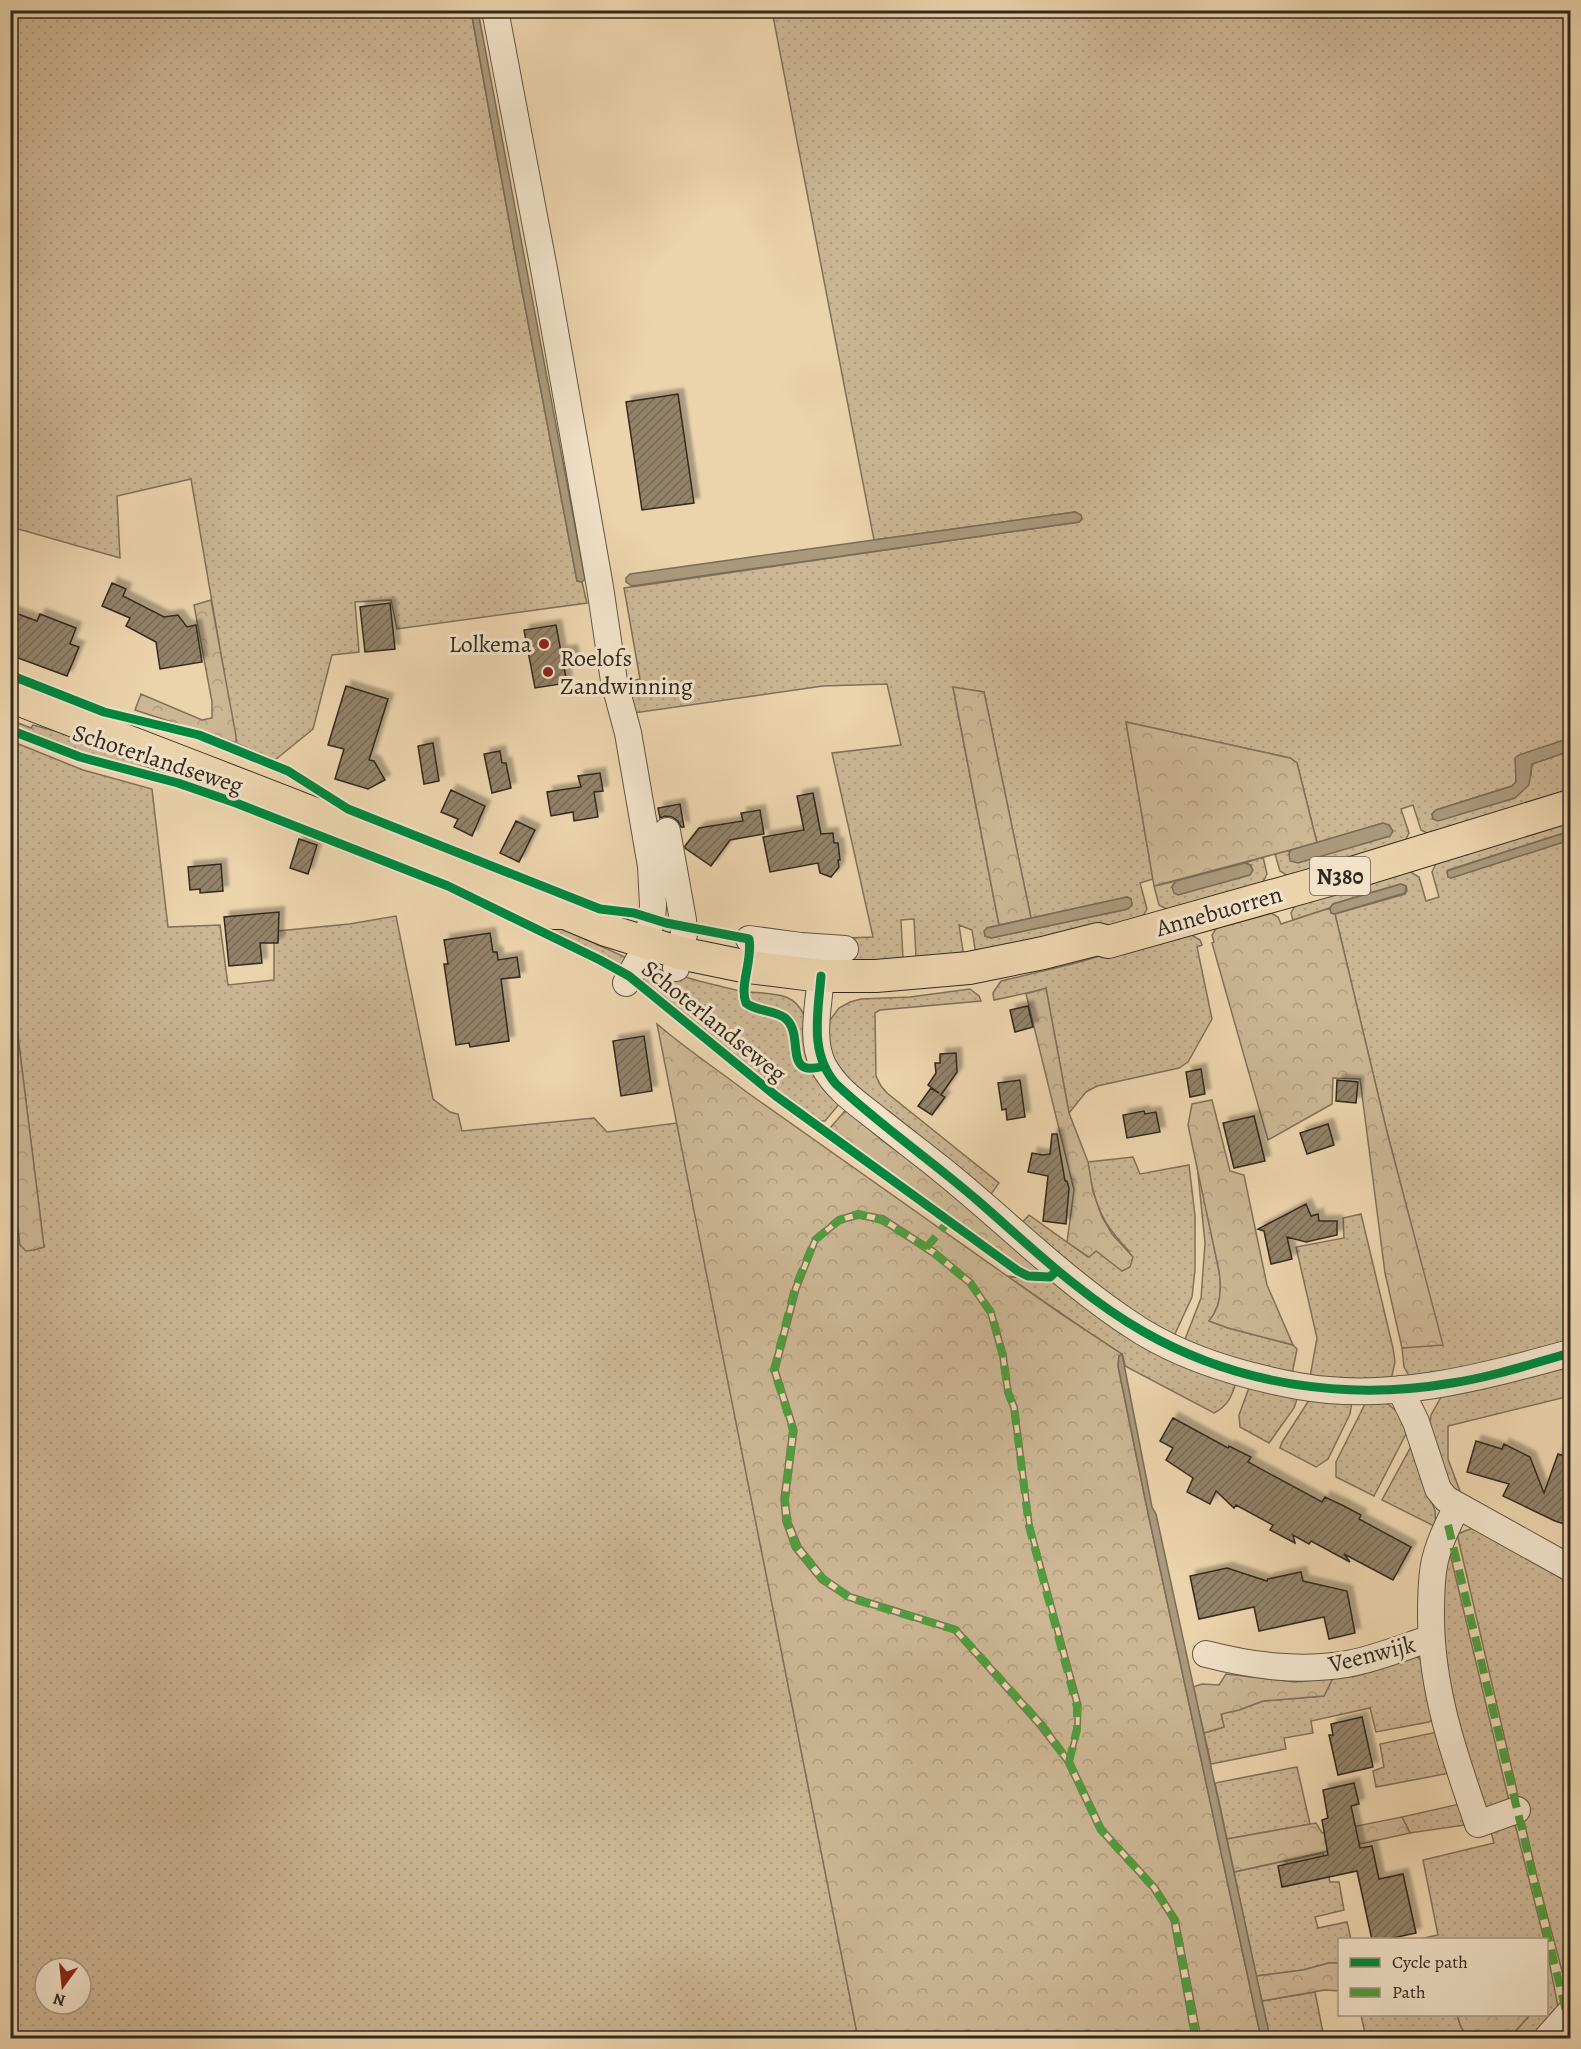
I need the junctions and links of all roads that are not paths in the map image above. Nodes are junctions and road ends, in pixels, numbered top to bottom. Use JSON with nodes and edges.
{"nodes":[{"id":1,"x":495,"y":10,"type":"edge"},
{"id":2,"x":10,"y":696,"type":"edge"},
{"id":3,"x":1570,"y":806,"type":"edge"},
{"id":4,"x":668,"y":831,"type":"dead end"},
{"id":5,"x":749,"y":939,"type":"dead end"},
{"id":6,"x":773,"y":957,"type":"junction"},
{"id":7,"x":637,"y":961,"type":"junction"},
{"id":8,"x":678,"y":961,"type":"junction"},
{"id":9,"x":828,"y":966,"type":"junction"},
{"id":10,"x":1570,"y":1353,"type":"edge"},
{"id":11,"x":1400,"y":1389,"type":"junction"},
{"id":12,"x":1457,"y":1506,"type":"junction"},
{"id":13,"x":1570,"y":1568,"type":"edge"},
{"id":14,"x":1431,"y":1638,"type":"junction"},
{"id":15,"x":1206,"y":1654,"type":"dead end"},
{"id":16,"x":1517,"y":1810,"type":"dead end"},
{"id":17,"x":1570,"y":2012,"type":"edge"},
{"id":18,"x":1547,"y":2038,"type":"edge"}],
"edges":[{"from":1,"to":7,"type":"street","name":"Schoterlandseweg"},
{"from":2,"to":7,"type":"main road","name":"Schoterlandseweg","number":"N380"},
{"from":3,"to":9,"type":"main road","name":"Annebuorren","number":"N380"},
{"from":4,"to":8,"type":"street"},
{"from":5,"to":6,"type":"street","name":"Schoterlandseweg"},
{"from":6,"to":8,"type":"main road","name":"Schoterlandseweg","number":"N380"},
{"from":6,"to":9,"type":"main road","name":"Schoterlandseweg","number":"N380"},
{"from":7,"to":8,"type":"main road","name":"Schoterlandseweg","number":"N380"},
{"from":8,"to":9,"type":"main road","name":"Schoterlandseweg","number":"N380"},
{"from":9,"to":11,"type":"street","name":"Schoterlandseweg"},
{"from":10,"to":11,"type":"street","name":"Schoterlandseweg"},
{"from":11,"to":12,"type":"street"},
{"from":12,"to":13,"type":"street"},
{"from":12,"to":14,"type":"street"},
{"from":14,"to":15,"type":"street","name":"Veenwijk"},
{"from":14,"to":16,"type":"street"},
{"from":17,"to":18,"type":"street"}]}
